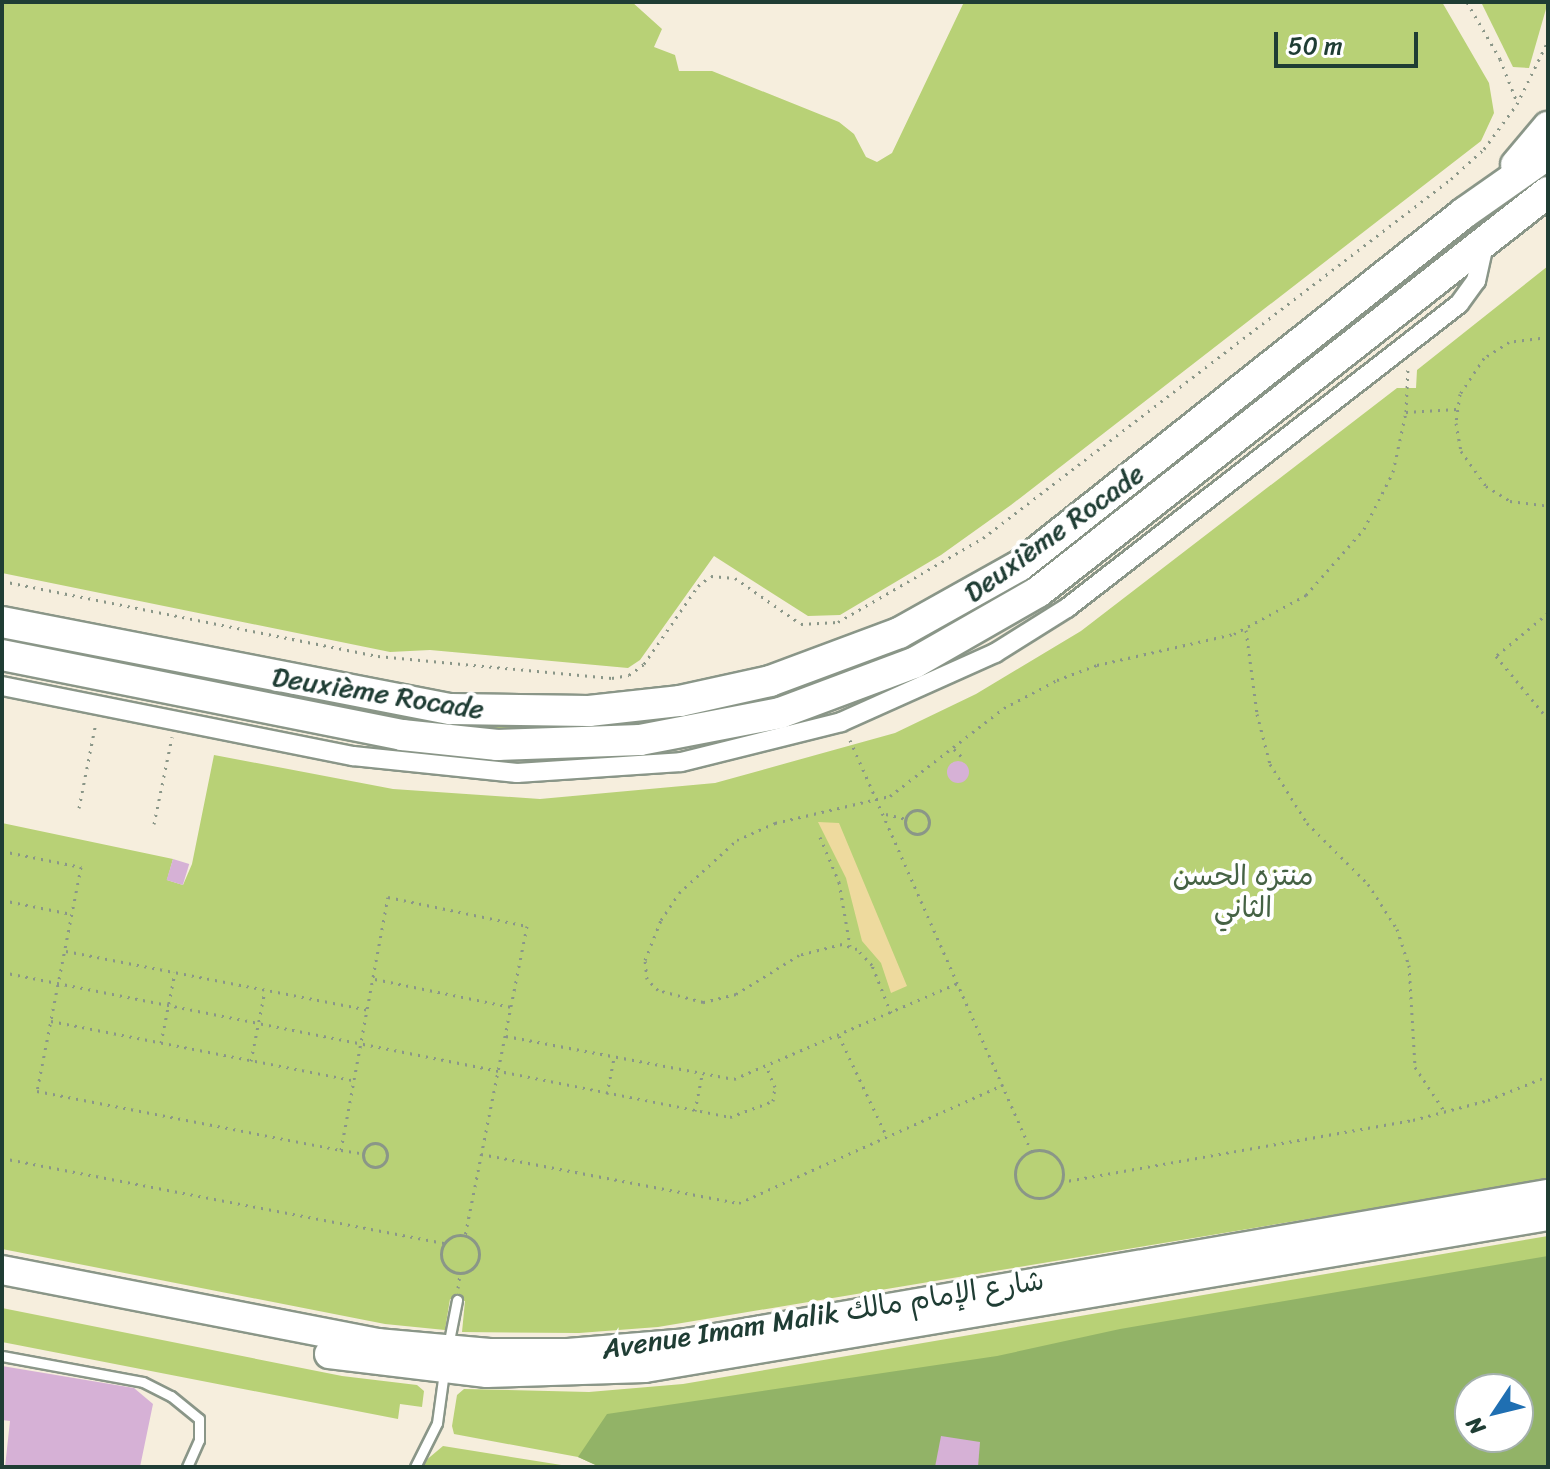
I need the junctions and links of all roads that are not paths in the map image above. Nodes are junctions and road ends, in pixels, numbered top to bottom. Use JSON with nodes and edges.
{"nodes":[{"id":1,"x":1548,"y":127,"type":"edge"},
{"id":2,"x":1548,"y":154,"type":"edge"},
{"id":3,"x":1505,"y":183,"type":"junction"},
{"id":4,"x":1548,"y":192,"type":"edge"},
{"id":5,"x":1517,"y":213,"type":"junction"},
{"id":6,"x":1548,"y":215,"type":"edge"},
{"id":7,"x":1485,"y":237,"type":"junction"},
{"id":8,"x":2,"y":622,"type":"edge"},
{"id":9,"x":2,"y":655,"type":"edge"},
{"id":10,"x":2,"y":686,"type":"edge"},
{"id":11,"x":1548,"y":1194,"type":"edge"},
{"id":12,"x":1548,"y":1216,"type":"edge"},
{"id":13,"x":2,"y":1270,"type":"edge"},
{"id":14,"x":2,"y":1290,"type":"edge"},
{"id":15,"x":457,"y":1300,"type":"dead end"},
{"id":16,"x":2,"y":1356,"type":"edge"},
{"id":17,"x":446,"y":1360,"type":"junction"},
{"id":18,"x":187,"y":1467,"type":"edge"},
{"id":19,"x":415,"y":1467,"type":"edge"}],
"edges":[{"from":1,"to":3,"type":"highway"},
{"from":2,"to":3,"type":"highway","name":"Deuxième Rocade"},
{"from":3,"to":8,"type":"highway","name":"Deuxième Rocade"},
{"from":4,"to":5,"type":"highway","name":"Deuxième Rocade"},
{"from":5,"to":6,"type":"highway"},
{"from":5,"to":7,"type":"highway","name":"Deuxième Rocade"},
{"from":7,"to":9,"type":"highway","name":"Deuxième Rocade"},
{"from":7,"to":10,"type":"street"},
{"from":11,"to":17,"type":"main road","name":"Avenue Imam Malik شارع الإمام مالك"},
{"from":12,"to":17,"type":"main road","name":"Avenue Imam Malik شارع الإمام مالك"},
{"from":13,"to":17,"type":"main road","name":"Avenue Imam Malik شارع الإمام مالك"},
{"from":14,"to":17,"type":"main road","name":"Avenue Imam Malik شارع الإمام مالك"},
{"from":15,"to":17,"type":"lane"},
{"from":16,"to":18,"type":"lane"},
{"from":17,"to":19,"type":"lane"}]}
